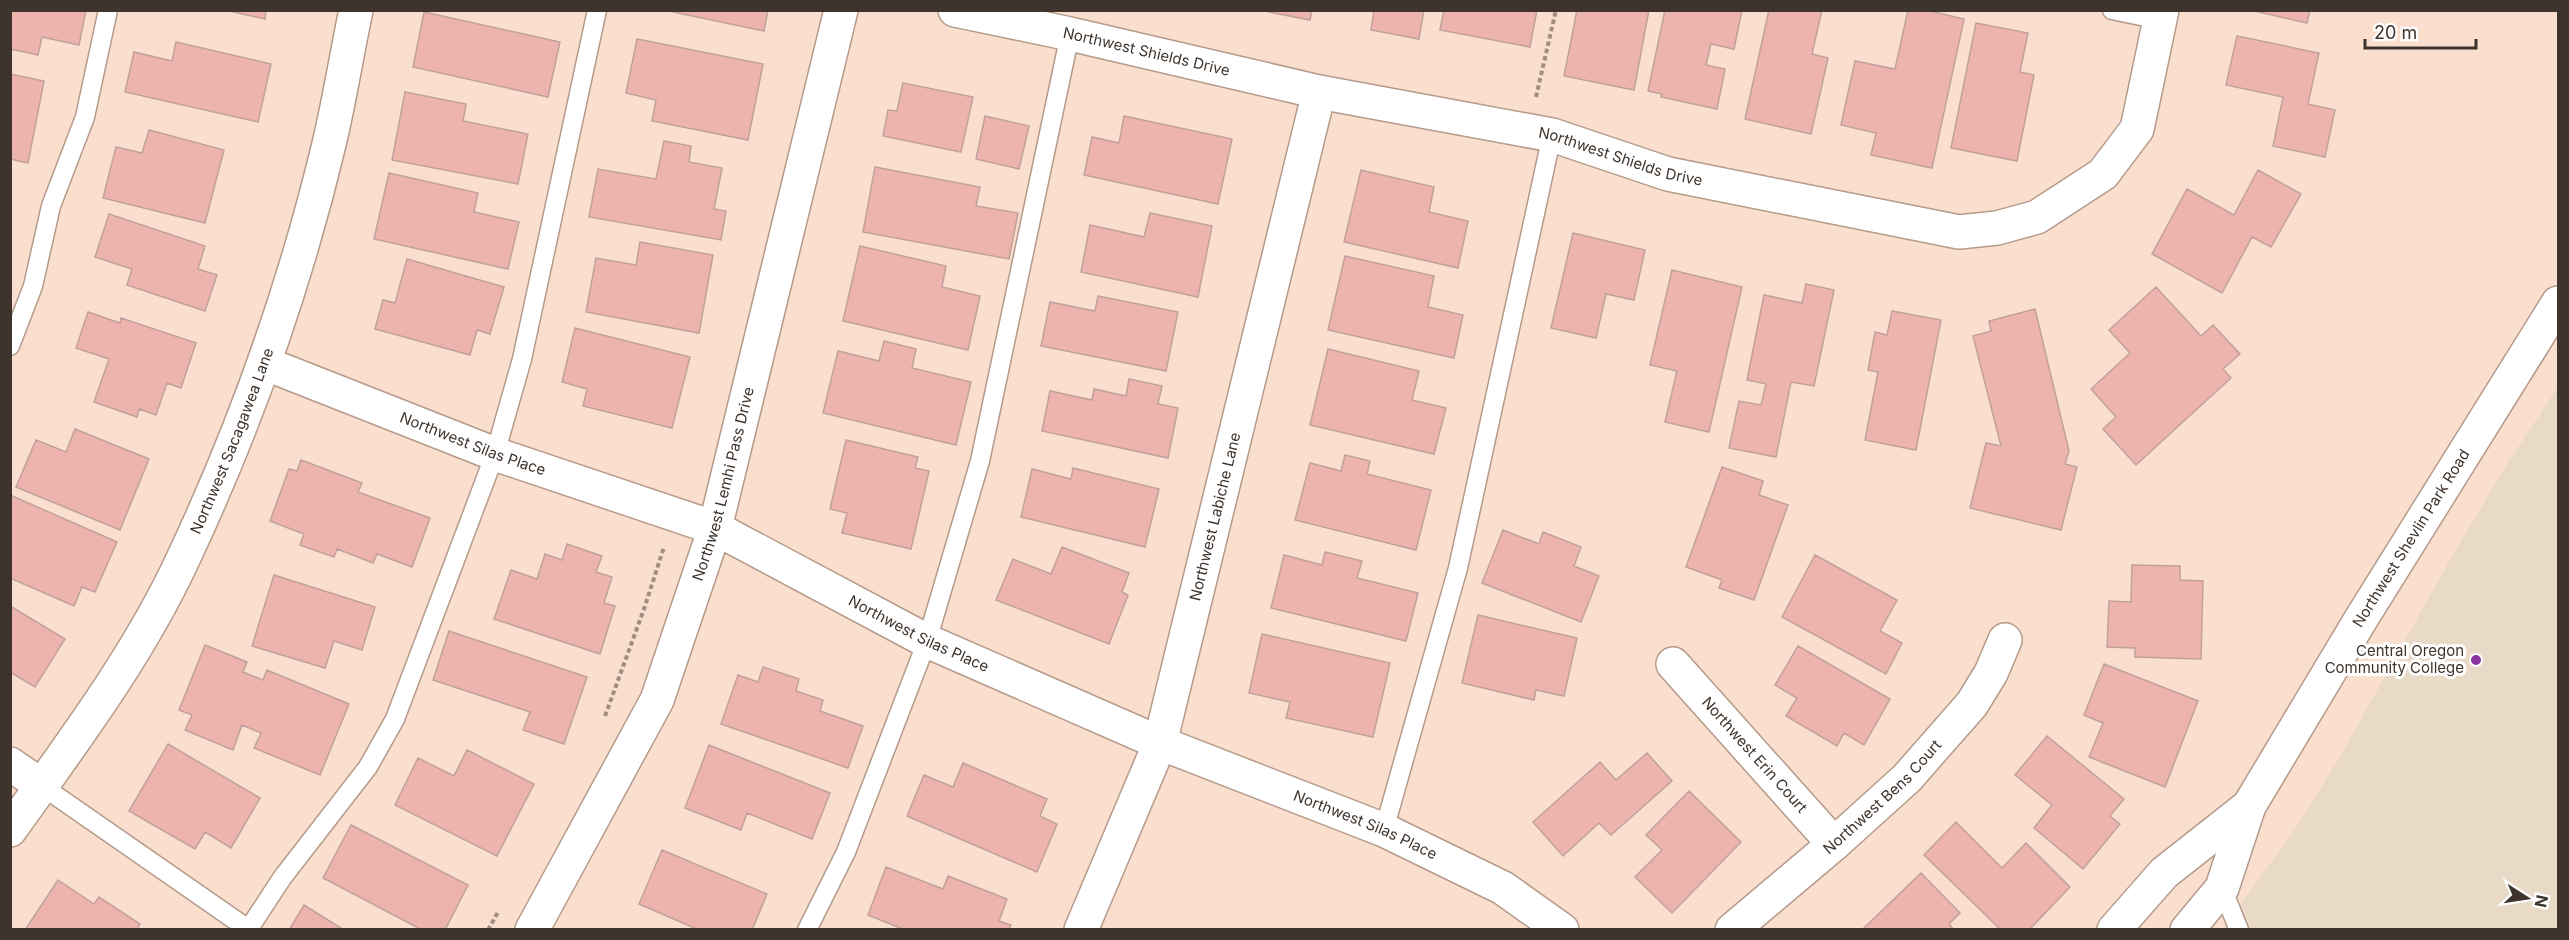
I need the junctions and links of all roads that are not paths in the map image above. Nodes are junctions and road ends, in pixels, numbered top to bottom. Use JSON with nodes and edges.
{"nodes":[{"id":1,"x":108,"y":10,"type":"edge"},
{"id":2,"x":356,"y":10,"type":"edge"},
{"id":3,"x":597,"y":10,"type":"edge"},
{"id":4,"x":841,"y":10,"type":"edge"},
{"id":5,"x":955,"y":10,"type":"edge"},
{"id":6,"x":2112,"y":10,"type":"edge"},
{"id":7,"x":2161,"y":15,"type":"edge"},
{"id":8,"x":1070,"y":34,"type":"junction"},
{"id":9,"x":1319,"y":92,"type":"junction"},
{"id":10,"x":1540,"y":133,"type":"junction"},
{"id":11,"x":2559,"y":303,"type":"edge"},
{"id":12,"x":10,"y":346,"type":"edge"},
{"id":13,"x":264,"y":363,"type":"junction"},
{"id":14,"x":495,"y":454,"type":"junction"},
{"id":15,"x":715,"y":528,"type":"junction"},
{"id":16,"x":927,"y":640,"type":"junction"},
{"id":17,"x":2005,"y":640,"type":"dead end"},
{"id":18,"x":1673,"y":664,"type":"dead end"},
{"id":19,"x":1160,"y":743,"type":"junction"},
{"id":20,"x":10,"y":764,"type":"edge"},
{"id":21,"x":42,"y":786,"type":"junction"},
{"id":22,"x":2249,"y":806,"type":"junction"},
{"id":23,"x":10,"y":830,"type":"edge"},
{"id":24,"x":1384,"y":830,"type":"junction"},
{"id":25,"x":1834,"y":844,"type":"junction"},
{"id":26,"x":2222,"y":888,"type":"junction"},
{"id":27,"x":248,"y":929,"type":"edge"},
{"id":28,"x":532,"y":930,"type":"edge"},
{"id":29,"x":807,"y":930,"type":"edge"},
{"id":30,"x":1081,"y":930,"type":"edge"},
{"id":31,"x":1562,"y":930,"type":"edge"},
{"id":32,"x":1732,"y":930,"type":"edge"},
{"id":33,"x":2114,"y":930,"type":"edge"},
{"id":34,"x":2187,"y":930,"type":"edge"},
{"id":35,"x":2239,"y":930,"type":"edge"}],
"edges":[{"from":1,"to":12,"type":"lane"},
{"from":2,"to":13,"type":"street","name":"Northwest Sacagawea Lane"},
{"from":3,"to":14,"type":"lane"},
{"from":4,"to":15,"type":"street","name":"Northwest Lemhi Pass Drive"},
{"from":5,"to":8,"type":"street","name":"Northwest Shields Drive"},
{"from":6,"to":7,"type":"lane"},
{"from":7,"to":10,"type":"street","name":"Northwest Shields Drive"},
{"from":8,"to":9,"type":"street","name":"Northwest Shields Drive"},
{"from":8,"to":16,"type":"lane"},
{"from":9,"to":10,"type":"street","name":"Northwest Shields Drive"},
{"from":9,"to":19,"type":"street","name":"Northwest Labiche Lane"},
{"from":10,"to":24,"type":"lane"},
{"from":11,"to":22,"type":"street","name":"Northwest Shevlin Park Road"},
{"from":13,"to":14,"type":"street","name":"Northwest Silas Place"},
{"from":13,"to":21,"type":"street","name":"Northwest Sacagawea Lane"},
{"from":14,"to":15,"type":"street","name":"Northwest Silas Place"},
{"from":14,"to":27,"type":"lane"},
{"from":15,"to":16,"type":"street","name":"Northwest Silas Place"},
{"from":15,"to":28,"type":"street","name":"Northwest Lemhi Pass Drive"},
{"from":16,"to":19,"type":"street","name":"Northwest Silas Place"},
{"from":16,"to":29,"type":"lane"},
{"from":17,"to":25,"type":"street","name":"Northwest Bens Court"},
{"from":18,"to":25,"type":"street","name":"Northwest Erin Court"},
{"from":19,"to":24,"type":"street","name":"Northwest Silas Place"},
{"from":19,"to":30,"type":"street","name":"Northwest Labiche Lane"},
{"from":20,"to":21,"type":"street"},
{"from":21,"to":23,"type":"street","name":"Northwest Sacagawea Lane"},
{"from":21,"to":27,"type":"lane"},
{"from":22,"to":26,"type":"street","name":"Northwest Shevlin Park Road"},
{"from":22,"to":33,"type":"street","name":"Northwest Shevlin Park Road"},
{"from":24,"to":31,"type":"street","name":"Northwest Silas Place"},
{"from":25,"to":32,"type":"street","name":"Northwest Bens Court"},
{"from":26,"to":34,"type":"street","name":"Northwest Shevlin Park Road"},
{"from":26,"to":35,"type":"lane"}]}
